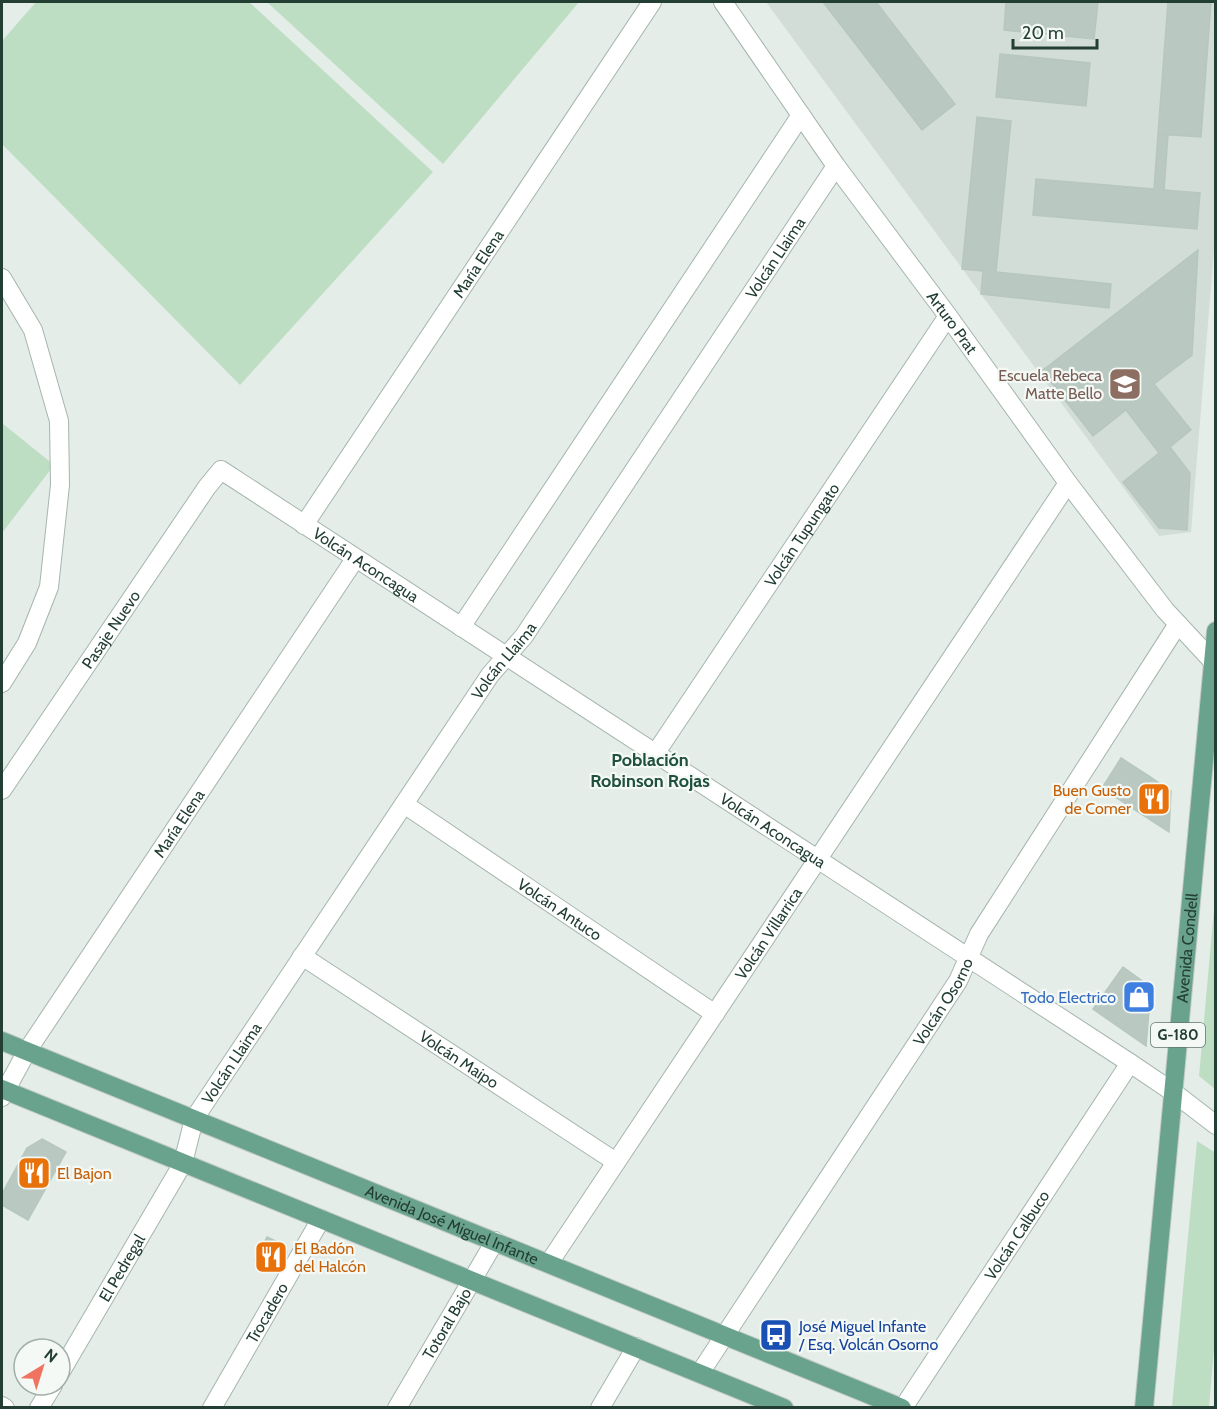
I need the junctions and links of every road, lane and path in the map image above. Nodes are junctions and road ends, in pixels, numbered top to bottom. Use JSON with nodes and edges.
{"nodes":[{"id":1,"x":652,"y":2,"type":"edge"},
{"id":2,"x":723,"y":2,"type":"edge"},
{"id":3,"x":801,"y":115,"type":"junction"},
{"id":4,"x":836,"y":166,"type":"junction"},
{"id":5,"x":2,"y":278,"type":"edge"},
{"id":6,"x":948,"y":316,"type":"junction"},
{"id":7,"x":221,"y":470,"type":"joint"},
{"id":8,"x":1068,"y":483,"type":"junction"},
{"id":9,"x":304,"y":525,"type":"junction"},
{"id":10,"x":355,"y":559,"type":"junction"},
{"id":11,"x":1178,"y":624,"type":"junction"},
{"id":12,"x":461,"y":627,"type":"junction"},
{"id":13,"x":1215,"y":631,"type":"edge"},
{"id":14,"x":506,"y":657,"type":"junction"},
{"id":15,"x":1214,"y":664,"type":"edge"},
{"id":16,"x":2,"y":683,"type":"edge"},
{"id":17,"x":655,"y":753,"type":"junction"},
{"id":18,"x":2,"y":790,"type":"edge"},
{"id":19,"x":404,"y":804,"type":"junction"},
{"id":20,"x":818,"y":860,"type":"junction"},
{"id":21,"x":302,"y":956,"type":"junction"},
{"id":22,"x":969,"y":957,"type":"junction"},
{"id":23,"x":715,"y":1014,"type":"junction"},
{"id":24,"x":2,"y":1041,"type":"edge"},
{"id":25,"x":27,"y":1051,"type":"junction"},
{"id":26,"x":1130,"y":1063,"type":"junction"},
{"id":27,"x":3,"y":1092,"type":"edge"},
{"id":28,"x":1173,"y":1092,"type":"junction"},
{"id":29,"x":194,"y":1119,"type":"junction"},
{"id":30,"x":1215,"y":1125,"type":"edge"},
{"id":31,"x":616,"y":1162,"type":"junction"},
{"id":32,"x":183,"y":1163,"type":"junction"},
{"id":33,"x":321,"y":1219,"type":"junction"},
{"id":34,"x":495,"y":1241,"type":"junction"},
{"id":35,"x":549,"y":1263,"type":"junction"},
{"id":36,"x":472,"y":1281,"type":"junction"},
{"id":37,"x":725,"y":1335,"type":"junction"},
{"id":38,"x":636,"y":1347,"type":"junction"},
{"id":39,"x":72,"y":1352,"type":"edge"},
{"id":40,"x":700,"y":1373,"type":"junction"},
{"id":41,"x":212,"y":1407,"type":"edge"},
{"id":42,"x":397,"y":1407,"type":"edge"},
{"id":43,"x":600,"y":1407,"type":"edge"},
{"id":44,"x":784,"y":1407,"type":"edge"},
{"id":45,"x":903,"y":1407,"type":"edge"},
{"id":46,"x":1144,"y":1407,"type":"edge"}],
"edges":[{"from":1,"to":9,"type":"street","name":"María Elena"},
{"from":2,"to":3,"type":"street","name":"Arturo Prat"},
{"from":3,"to":4,"type":"street","name":"Arturo Prat"},
{"from":3,"to":12,"type":"street"},
{"from":4,"to":6,"type":"street","name":"Arturo Prat"},
{"from":4,"to":14,"type":"street","name":"Volcán Llaima"},
{"from":5,"to":16,"type":"street"},
{"from":6,"to":8,"type":"street","name":"Arturo Prat"},
{"from":6,"to":17,"type":"street","name":"Volcán Tupungato"},
{"from":7,"to":9,"type":"street","name":"Volcán Aconcagua"},
{"from":7,"to":18,"type":"street","name":"Pasaje Nuevo"},
{"from":8,"to":11,"type":"street","name":"Arturo Prat"},
{"from":8,"to":20,"type":"street","name":"Volcán Villarrica"},
{"from":9,"to":10,"type":"street","name":"Volcán Aconcagua"},
{"from":10,"to":12,"type":"street","name":"Volcán Aconcagua"},
{"from":10,"to":25,"type":"street","name":"María Elena"},
{"from":11,"to":15,"type":"street","name":"Arturo Prat"},
{"from":11,"to":22,"type":"street","name":"Volcán Osorno"},
{"from":12,"to":14,"type":"street","name":"Volcán Aconcagua"},
{"from":13,"to":15,"type":"main road","name":"Avenida Condell","number":"G-180"},
{"from":14,"to":17,"type":"street","name":"Volcán Aconcagua"},
{"from":14,"to":19,"type":"street","name":"Volcán Llaima"},
{"from":15,"to":28,"type":"main road","name":"Avenida Condell","number":"G-180"},
{"from":17,"to":20,"type":"street","name":"Volcán Aconcagua"},
{"from":19,"to":21,"type":"street","name":"Volcán Llaima"},
{"from":19,"to":23,"type":"street","name":"Volcán Antuco"},
{"from":20,"to":22,"type":"street","name":"Volcán Aconcagua"},
{"from":20,"to":23,"type":"street","name":"Volcán Villarrica"},
{"from":21,"to":29,"type":"street","name":"Volcán Llaima"},
{"from":21,"to":31,"type":"street","name":"Volcán Maipo"},
{"from":22,"to":26,"type":"street","name":"Volcán Aconcagua"},
{"from":22,"to":37,"type":"street","name":"Volcán Osorno"},
{"from":23,"to":31,"type":"street","name":"Volcán Villarrica"},
{"from":24,"to":25,"type":"main road","name":"Avenida José Miguel Infante"},
{"from":25,"to":27,"type":"street","name":"María Elena"},
{"from":25,"to":29,"type":"main road","name":"Avenida José Miguel Infante"},
{"from":26,"to":28,"type":"street","name":"Volcán Aconcagua"},
{"from":26,"to":45,"type":"street","name":"Volcán Calbuco"},
{"from":27,"to":32,"type":"main road"},
{"from":28,"to":30,"type":"street","name":"Volcán Aconcagua"},
{"from":28,"to":46,"type":"main road","name":"Avenida Condell","number":"G-180"},
{"from":29,"to":32,"type":"street","name":"Volcán Llaima"},
{"from":29,"to":34,"type":"main road","name":"Avenida José Miguel Infante"},
{"from":31,"to":35,"type":"street","name":"Volcán Villarrica"},
{"from":32,"to":33,"type":"main road"},
{"from":32,"to":39,"type":"street","name":"El Pedregal"},
{"from":33,"to":36,"type":"main road"},
{"from":33,"to":41,"type":"street","name":"Trocadero"},
{"from":34,"to":35,"type":"main road","name":"Avenida José Miguel Infante"},
{"from":34,"to":36,"type":"street","name":"Totoral Bajo"},
{"from":35,"to":37,"type":"main road","name":"Avenida José Miguel Infante"},
{"from":36,"to":38,"type":"main road"},
{"from":36,"to":42,"type":"street","name":"Totoral Bajo"},
{"from":37,"to":40,"type":"street","name":"Volcán Osorno"},
{"from":37,"to":45,"type":"main road","name":"Avenida José Miguel Infante"},
{"from":38,"to":40,"type":"main road"},
{"from":38,"to":43,"type":"street"},
{"from":40,"to":44,"type":"main road"}]}
